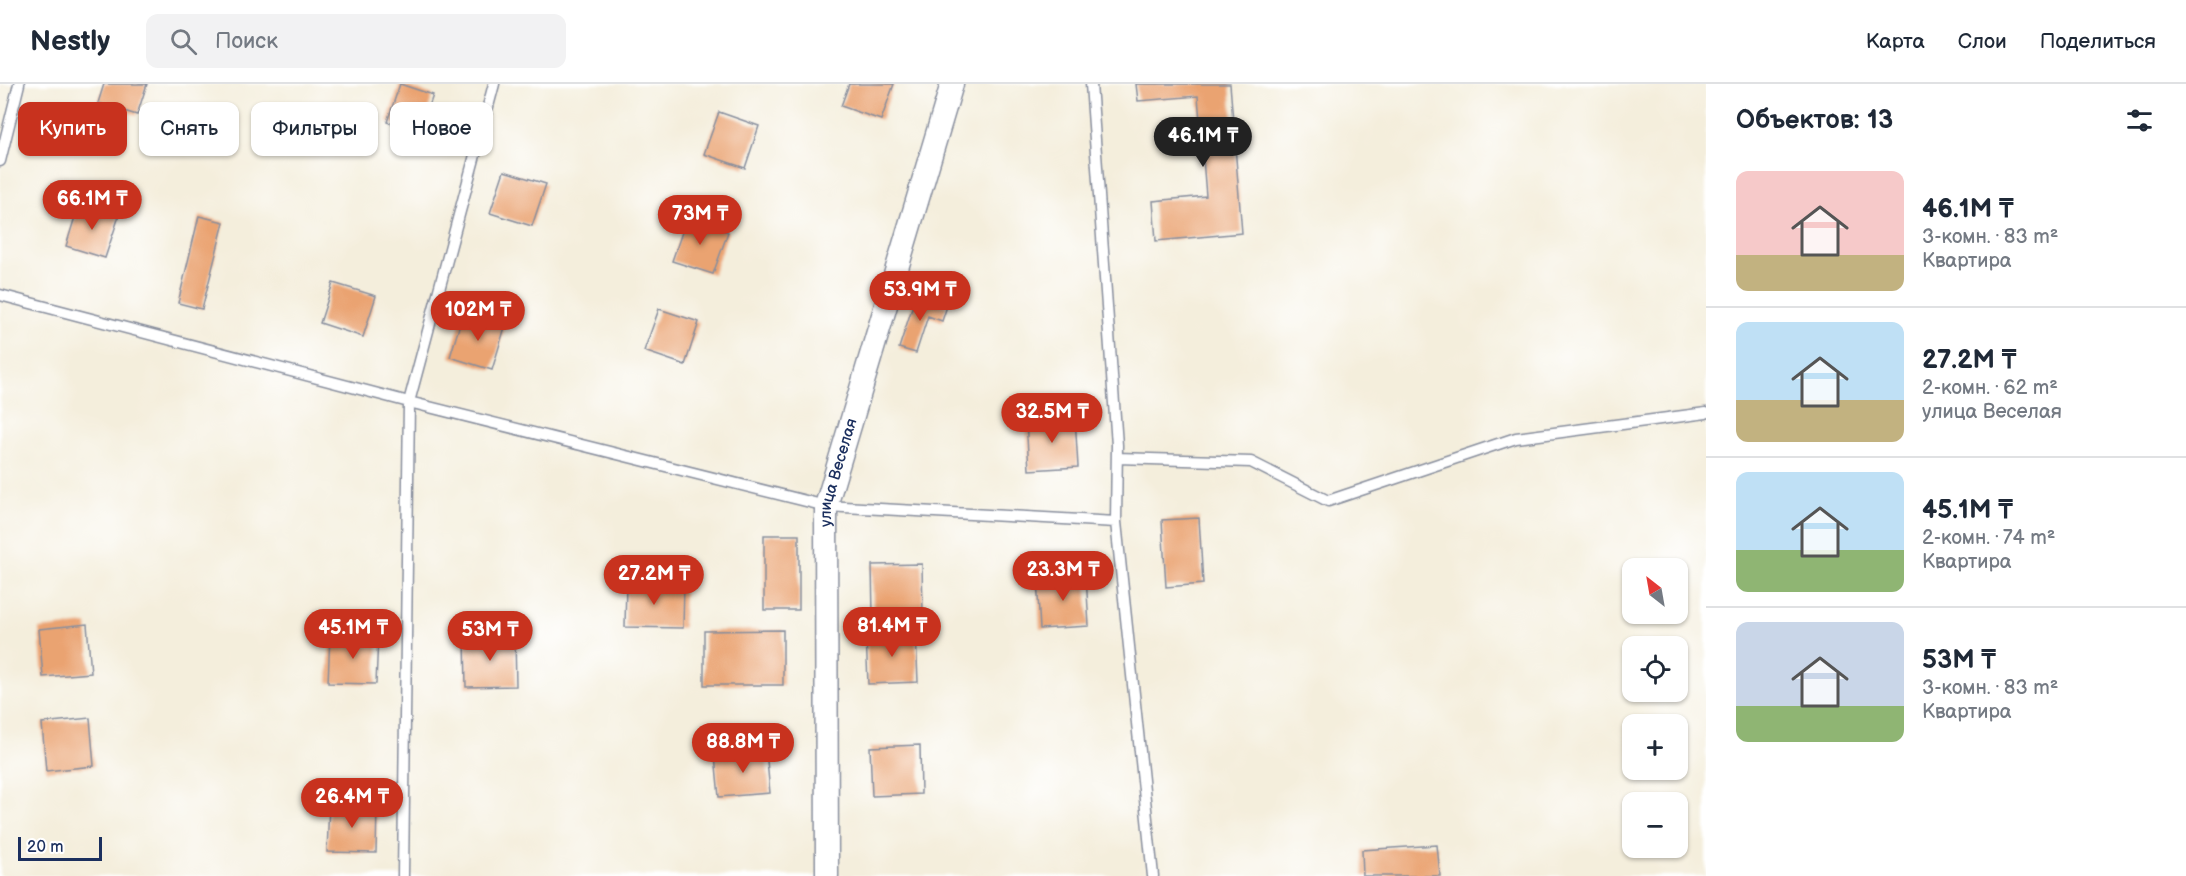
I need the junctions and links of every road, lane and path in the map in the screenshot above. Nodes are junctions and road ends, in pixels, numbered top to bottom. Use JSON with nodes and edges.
{"nodes":[{"id":1,"x":19,"y":84,"type":"edge"},
{"id":2,"x":494,"y":84,"type":"edge"},
{"id":3,"x":952,"y":84,"type":"edge"},
{"id":4,"x":1091,"y":84,"type":"edge"},
{"id":5,"x":0,"y":161,"type":"edge"},
{"id":6,"x":0,"y":295,"type":"edge"},
{"id":7,"x":409,"y":402,"type":"junction"},
{"id":8,"x":1706,"y":413,"type":"edge"},
{"id":9,"x":1117,"y":458,"type":"junction"},
{"id":10,"x":826,"y":506,"type":"junction"},
{"id":11,"x":1116,"y":522,"type":"junction"},
{"id":12,"x":403,"y":876,"type":"edge"},
{"id":13,"x":827,"y":876,"type":"edge"},
{"id":14,"x":1153,"y":876,"type":"edge"}],
"edges":[{"from":1,"to":5,"type":"lane"},
{"from":2,"to":7,"type":"lane"},
{"from":3,"to":10,"type":"street","name":"улица Веселая"},
{"from":4,"to":9,"type":"lane"},
{"from":6,"to":7,"type":"lane"},
{"from":7,"to":10,"type":"lane"},
{"from":7,"to":12,"type":"lane"},
{"from":8,"to":9,"type":"lane"},
{"from":9,"to":11,"type":"lane"},
{"from":10,"to":11,"type":"lane"},
{"from":10,"to":13,"type":"street","name":"улица Веселая"},
{"from":11,"to":14,"type":"lane"}]}
